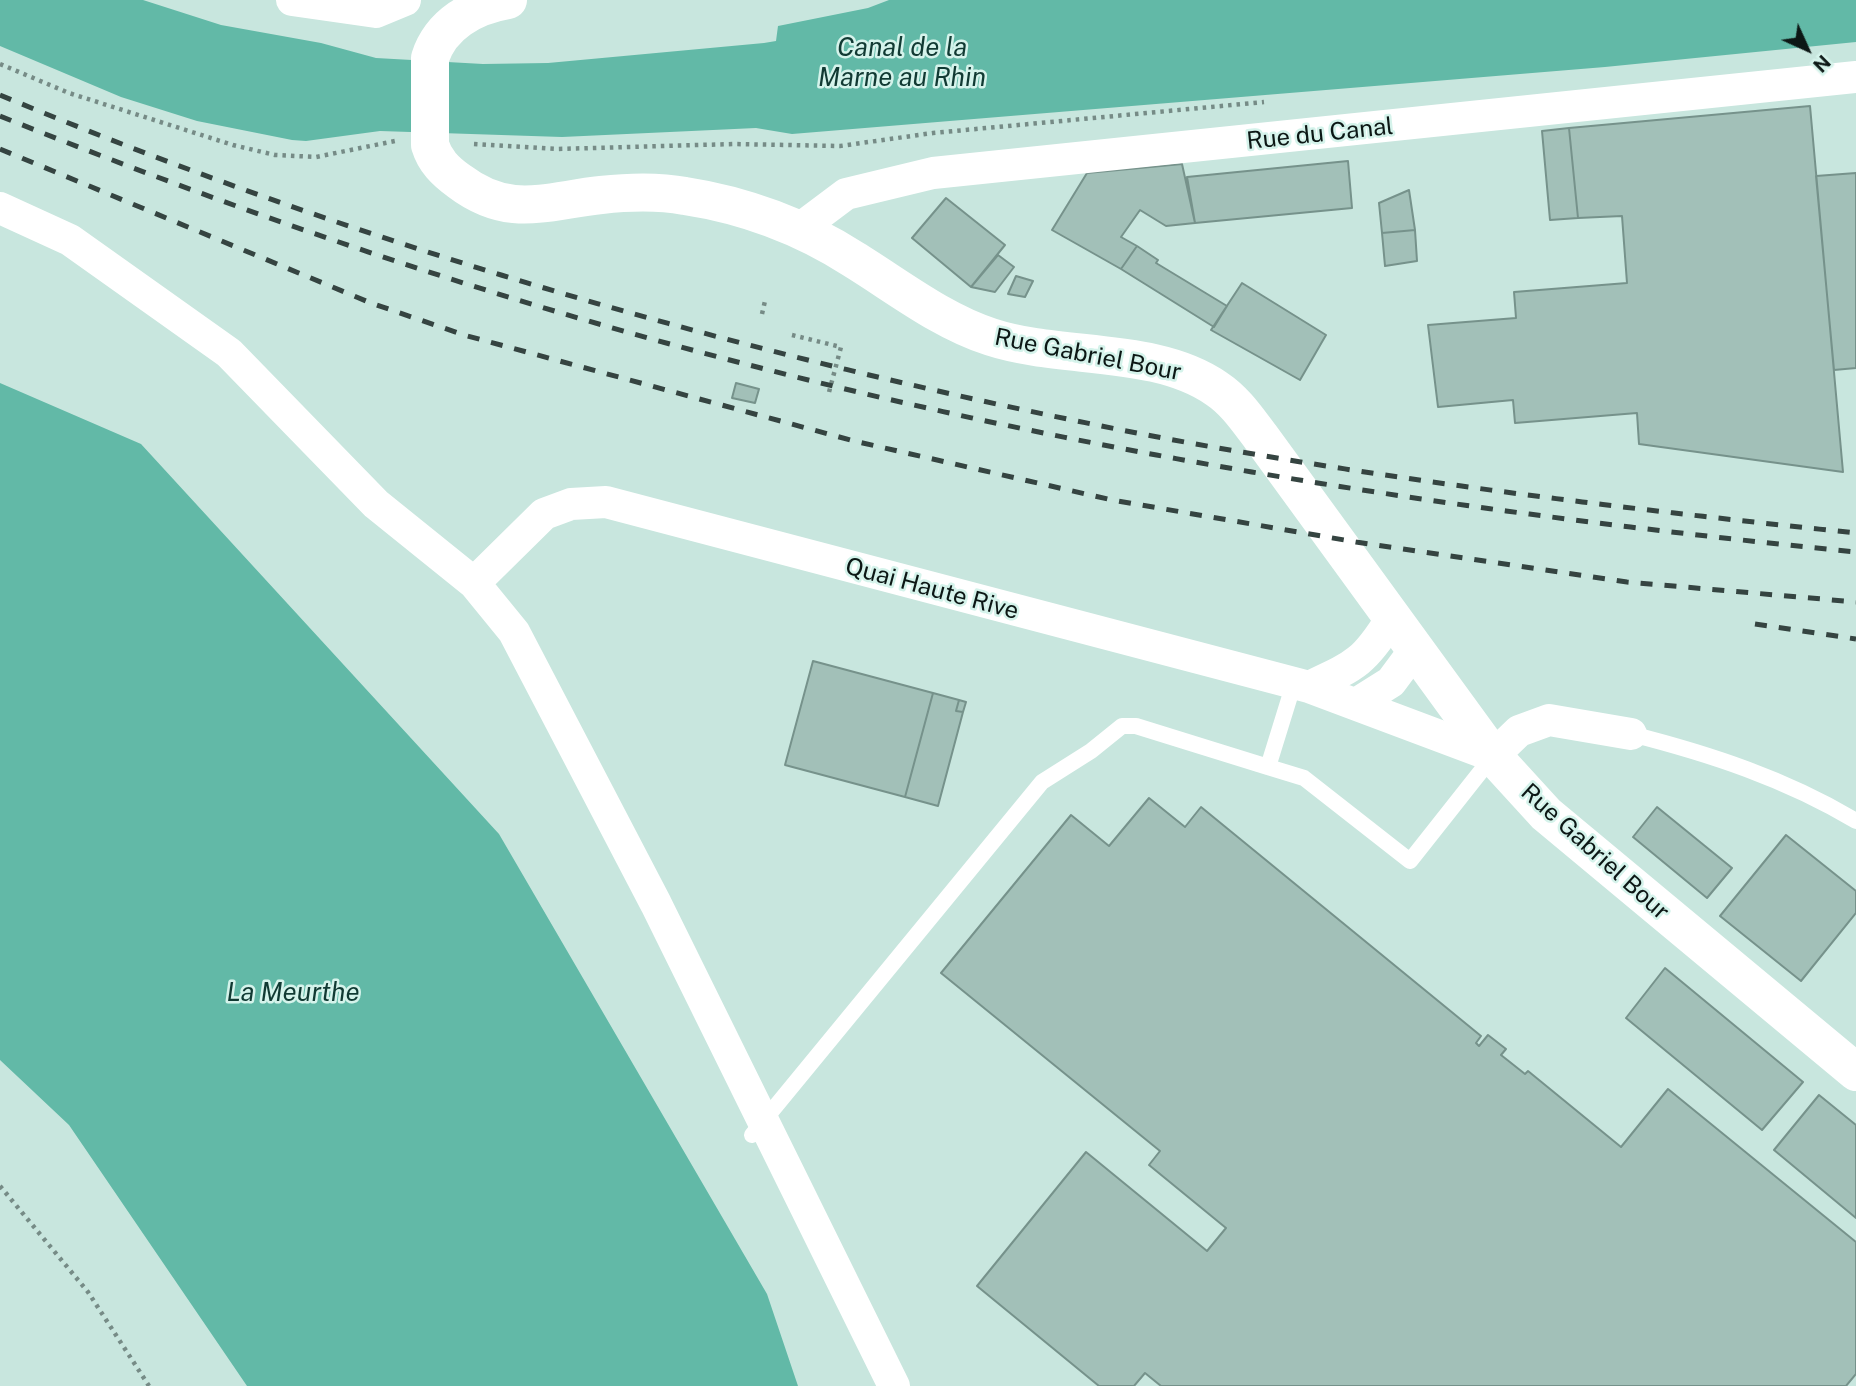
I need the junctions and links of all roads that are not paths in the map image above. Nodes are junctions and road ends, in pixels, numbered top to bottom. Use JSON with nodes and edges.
{"nodes":[{"id":1,"x":292,"y":0,"type":"edge"},
{"id":2,"x":405,"y":0,"type":"edge"},
{"id":3,"x":500,"y":1,"type":"edge"},
{"id":4,"x":1856,"y":77,"type":"edge"},
{"id":5,"x":0,"y":208,"type":"edge"},
{"id":6,"x":798,"y":230,"type":"junction"},
{"id":7,"x":474,"y":583,"type":"junction"},
{"id":8,"x":1391,"y":619,"type":"junction"},
{"id":9,"x":1414,"y":650,"type":"junction"},
{"id":10,"x":1302,"y":685,"type":"junction"},
{"id":11,"x":1356,"y":704,"type":"junction"},
{"id":12,"x":1631,"y":734,"type":"joint"},
{"id":13,"x":1493,"y":756,"type":"junction"},
{"id":14,"x":1268,"y":767,"type":"junction"},
{"id":15,"x":1856,"y":821,"type":"edge"},
{"id":16,"x":1856,"y":1072,"type":"edge"},
{"id":17,"x":757,"y":1129,"type":"junction"},
{"id":18,"x":894,"y":1386,"type":"edge"}],
"edges":[{"from":1,"to":2,"type":"street"},
{"from":3,"to":6,"type":"main road","name":"Rue Gabriel Bour"},
{"from":4,"to":6,"type":"street","name":"Rue du Canal"},
{"from":5,"to":7,"type":"street"},
{"from":6,"to":8,"type":"main road","name":"Rue Gabriel Bour"},
{"from":7,"to":10,"type":"street","name":"Quai Haute Rive"},
{"from":7,"to":17,"type":"street"},
{"from":8,"to":9,"type":"main road","name":"Rue Gabriel Bour"},
{"from":8,"to":10,"type":"street"},
{"from":9,"to":11,"type":"street"},
{"from":9,"to":13,"type":"main road","name":"Rue Gabriel Bour"},
{"from":10,"to":11,"type":"street","name":"Quai Haute Rive"},
{"from":10,"to":14,"type":"lane"},
{"from":11,"to":13,"type":"street","name":"Quai Haute Rive"},
{"from":12,"to":13,"type":"street"},
{"from":12,"to":15,"type":"lane"},
{"from":13,"to":14,"type":"lane"},
{"from":13,"to":16,"type":"main road","name":"Rue Gabriel Bour"},
{"from":14,"to":17,"type":"lane"},
{"from":17,"to":18,"type":"street"}]}
